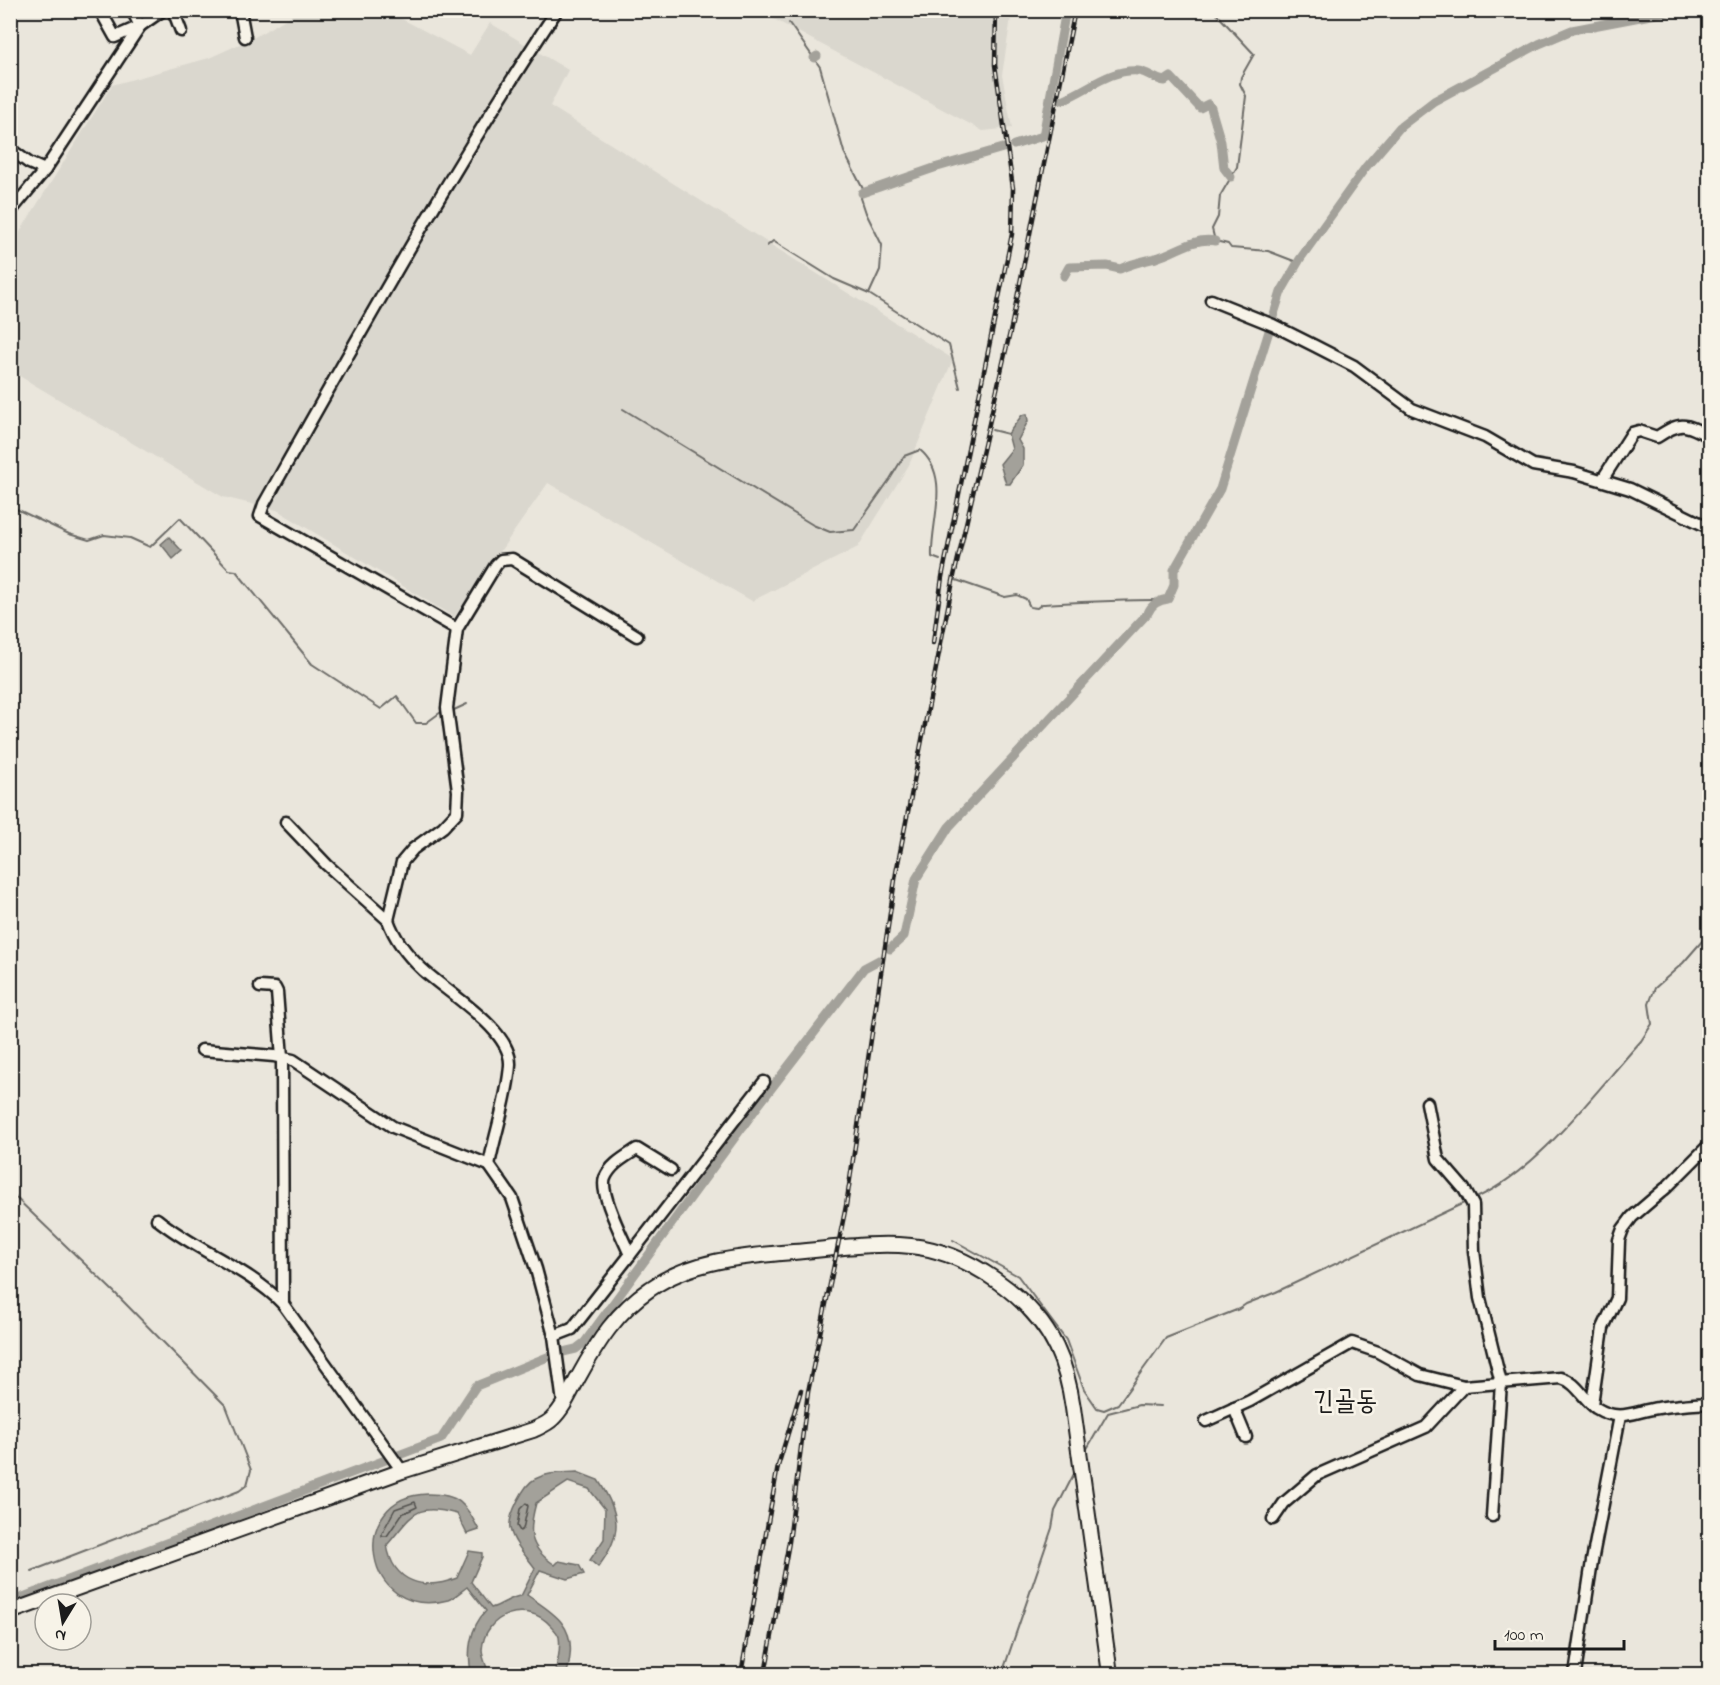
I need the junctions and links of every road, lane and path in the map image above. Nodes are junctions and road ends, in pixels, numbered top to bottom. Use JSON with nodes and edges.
{"nodes":[{"id":1,"x":100,"y":10,"type":"edge"},
{"id":2,"x":132,"y":10,"type":"edge"},
{"id":3,"x":163,"y":10,"type":"edge"},
{"id":4,"x":173,"y":10,"type":"edge"},
{"id":5,"x":240,"y":10,"type":"edge"},
{"id":6,"x":557,"y":10,"type":"edge"},
{"id":7,"x":140,"y":26,"type":"junction"},
{"id":8,"x":181,"y":31,"type":"dead end"},
{"id":9,"x":245,"y":37,"type":"dead end"},
{"id":10,"x":10,"y":149,"type":"edge"},
{"id":11,"x":45,"y":170,"type":"junction"},
{"id":12,"x":10,"y":212,"type":"edge"},
{"id":13,"x":1211,"y":300,"type":"dead end"},
{"id":14,"x":1710,"y":437,"type":"edge"},
{"id":15,"x":1602,"y":480,"type":"junction"},
{"id":16,"x":1710,"y":528,"type":"edge"},
{"id":17,"x":457,"y":629,"type":"junction"},
{"id":18,"x":637,"y":636,"type":"dead end"},
{"id":19,"x":286,"y":822,"type":"dead end"},
{"id":20,"x":388,"y":920,"type":"junction"},
{"id":21,"x":260,"y":987,"type":"dead end"},
{"id":22,"x":202,"y":1050,"type":"dead end"},
{"id":23,"x":282,"y":1058,"type":"junction"},
{"id":24,"x":764,"y":1082,"type":"dead end"},
{"id":25,"x":1427,"y":1103,"type":"dead end"},
{"id":26,"x":1710,"y":1144,"type":"edge"},
{"id":27,"x":489,"y":1165,"type":"junction"},
{"id":28,"x":671,"y":1170,"type":"dead end"},
{"id":29,"x":157,"y":1218,"type":"dead end"},
{"id":30,"x":630,"y":1255,"type":"junction"},
{"id":31,"x":283,"y":1304,"type":"junction"},
{"id":32,"x":554,"y":1336,"type":"junction"},
{"id":33,"x":1501,"y":1383,"type":"junction"},
{"id":34,"x":1464,"y":1386,"type":"junction"},
{"id":35,"x":563,"y":1403,"type":"junction"},
{"id":36,"x":1710,"y":1403,"type":"edge"},
{"id":37,"x":1592,"y":1404,"type":"junction"},
{"id":38,"x":1234,"y":1408,"type":"junction"},
{"id":39,"x":1620,"y":1416,"type":"junction"},
{"id":40,"x":1206,"y":1421,"type":"dead end"},
{"id":41,"x":1246,"y":1437,"type":"dead end"},
{"id":42,"x":402,"y":1471,"type":"junction"},
{"id":43,"x":1492,"y":1516,"type":"dead end"},
{"id":44,"x":1273,"y":1519,"type":"dead end"},
{"id":45,"x":10,"y":1612,"type":"edge"},
{"id":46,"x":1110,"y":1674,"type":"edge"},
{"id":47,"x":1575,"y":1674,"type":"edge"}],
"edges":[{"from":1,"to":7,"type":"street"},
{"from":2,"to":7,"type":"street"},
{"from":3,"to":7,"type":"street"},
{"from":4,"to":8,"type":"street"},
{"from":5,"to":9,"type":"street"},
{"from":6,"to":17,"type":"street"},
{"from":7,"to":11,"type":"street"},
{"from":10,"to":11,"type":"street"},
{"from":11,"to":12,"type":"street"},
{"from":13,"to":15,"type":"street"},
{"from":14,"to":15,"type":"street"},
{"from":15,"to":16,"type":"street"},
{"from":17,"to":18,"type":"street"},
{"from":17,"to":20,"type":"street"},
{"from":19,"to":20,"type":"street"},
{"from":20,"to":27,"type":"street"},
{"from":21,"to":23,"type":"street"},
{"from":22,"to":23,"type":"street"},
{"from":23,"to":27,"type":"street"},
{"from":23,"to":31,"type":"street"},
{"from":24,"to":30,"type":"street"},
{"from":25,"to":33,"type":"street"},
{"from":26,"to":37,"type":"street"},
{"from":27,"to":32,"type":"street"},
{"from":28,"to":30,"type":"street"},
{"from":29,"to":31,"type":"street"},
{"from":30,"to":32,"type":"street"},
{"from":31,"to":42,"type":"street"},
{"from":32,"to":35,"type":"street"},
{"from":33,"to":34,"type":"street"},
{"from":33,"to":37,"type":"street"},
{"from":33,"to":43,"type":"street"},
{"from":34,"to":38,"type":"street"},
{"from":34,"to":44,"type":"street"},
{"from":35,"to":42,"type":"main road"},
{"from":35,"to":46,"type":"main road"},
{"from":36,"to":39,"type":"street"},
{"from":37,"to":39,"type":"street"},
{"from":38,"to":40,"type":"street"},
{"from":38,"to":41,"type":"street"},
{"from":39,"to":47,"type":"street"},
{"from":42,"to":45,"type":"main road"}]}
